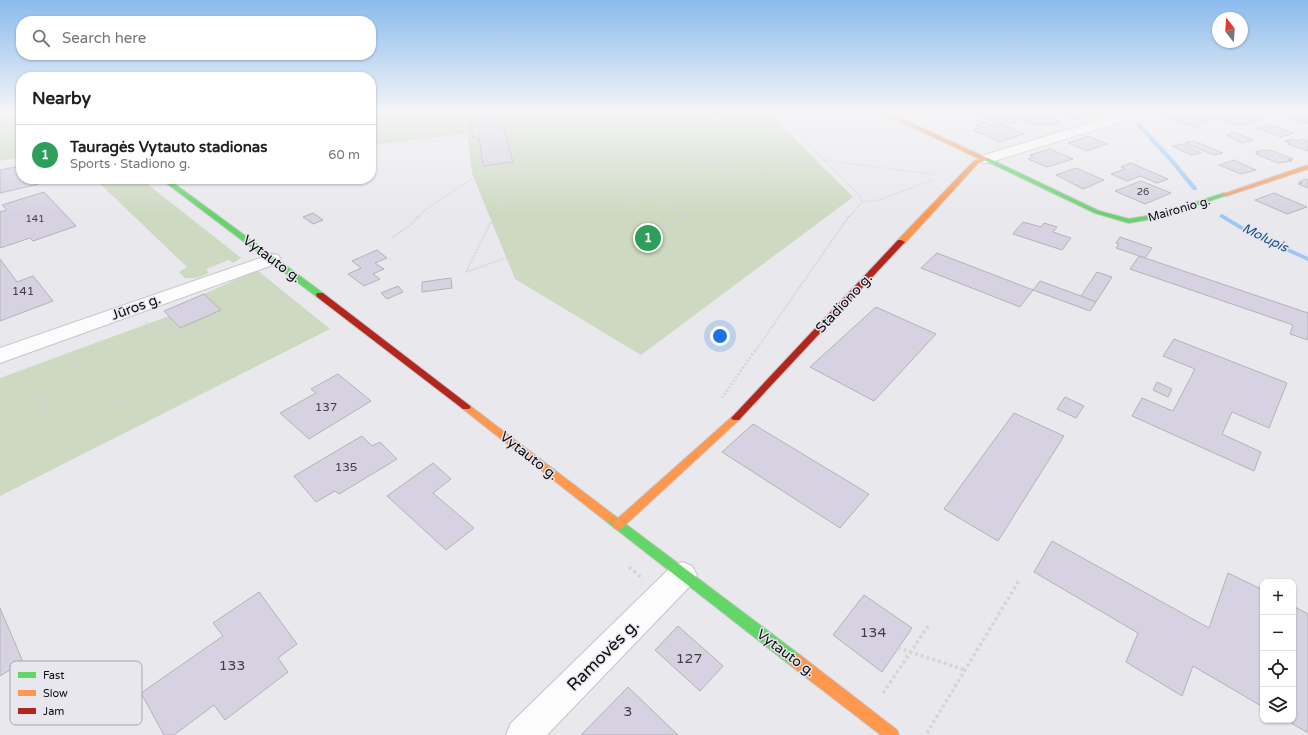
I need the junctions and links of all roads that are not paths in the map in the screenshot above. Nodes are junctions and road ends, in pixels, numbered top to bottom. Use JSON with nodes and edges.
{"nodes":[{"id":1,"x":958,"y":146,"type":"edge"},
{"id":2,"x":1027,"y":146,"type":"edge"},
{"id":3,"x":986,"y":159,"type":"junction"},
{"id":4,"x":1308,"y":167,"type":"edge"},
{"id":5,"x":171,"y":184,"type":"edge"},
{"id":6,"x":272,"y":259,"type":"junction"},
{"id":7,"x":0,"y":356,"type":"edge"},
{"id":8,"x":618,"y":525,"type":"junction"},
{"id":9,"x":682,"y":575,"type":"junction"},
{"id":10,"x":523,"y":735,"type":"edge"},
{"id":11,"x":892,"y":735,"type":"edge"}],
"edges":[{"from":1,"to":3,"type":"street"},
{"from":2,"to":3,"type":"street"},
{"from":3,"to":4,"type":"street","name":"Maironio g."},
{"from":3,"to":8,"type":"street","name":"Stadiono g."},
{"from":5,"to":6,"type":"street","name":"Vytauto g."},
{"from":6,"to":7,"type":"street","name":"Jūros g."},
{"from":6,"to":8,"type":"street","name":"Vytauto g."},
{"from":8,"to":9,"type":"street","name":"Vytauto g."},
{"from":9,"to":10,"type":"street","name":"Ramovės g."},
{"from":9,"to":11,"type":"street","name":"Vytauto g."}]}
